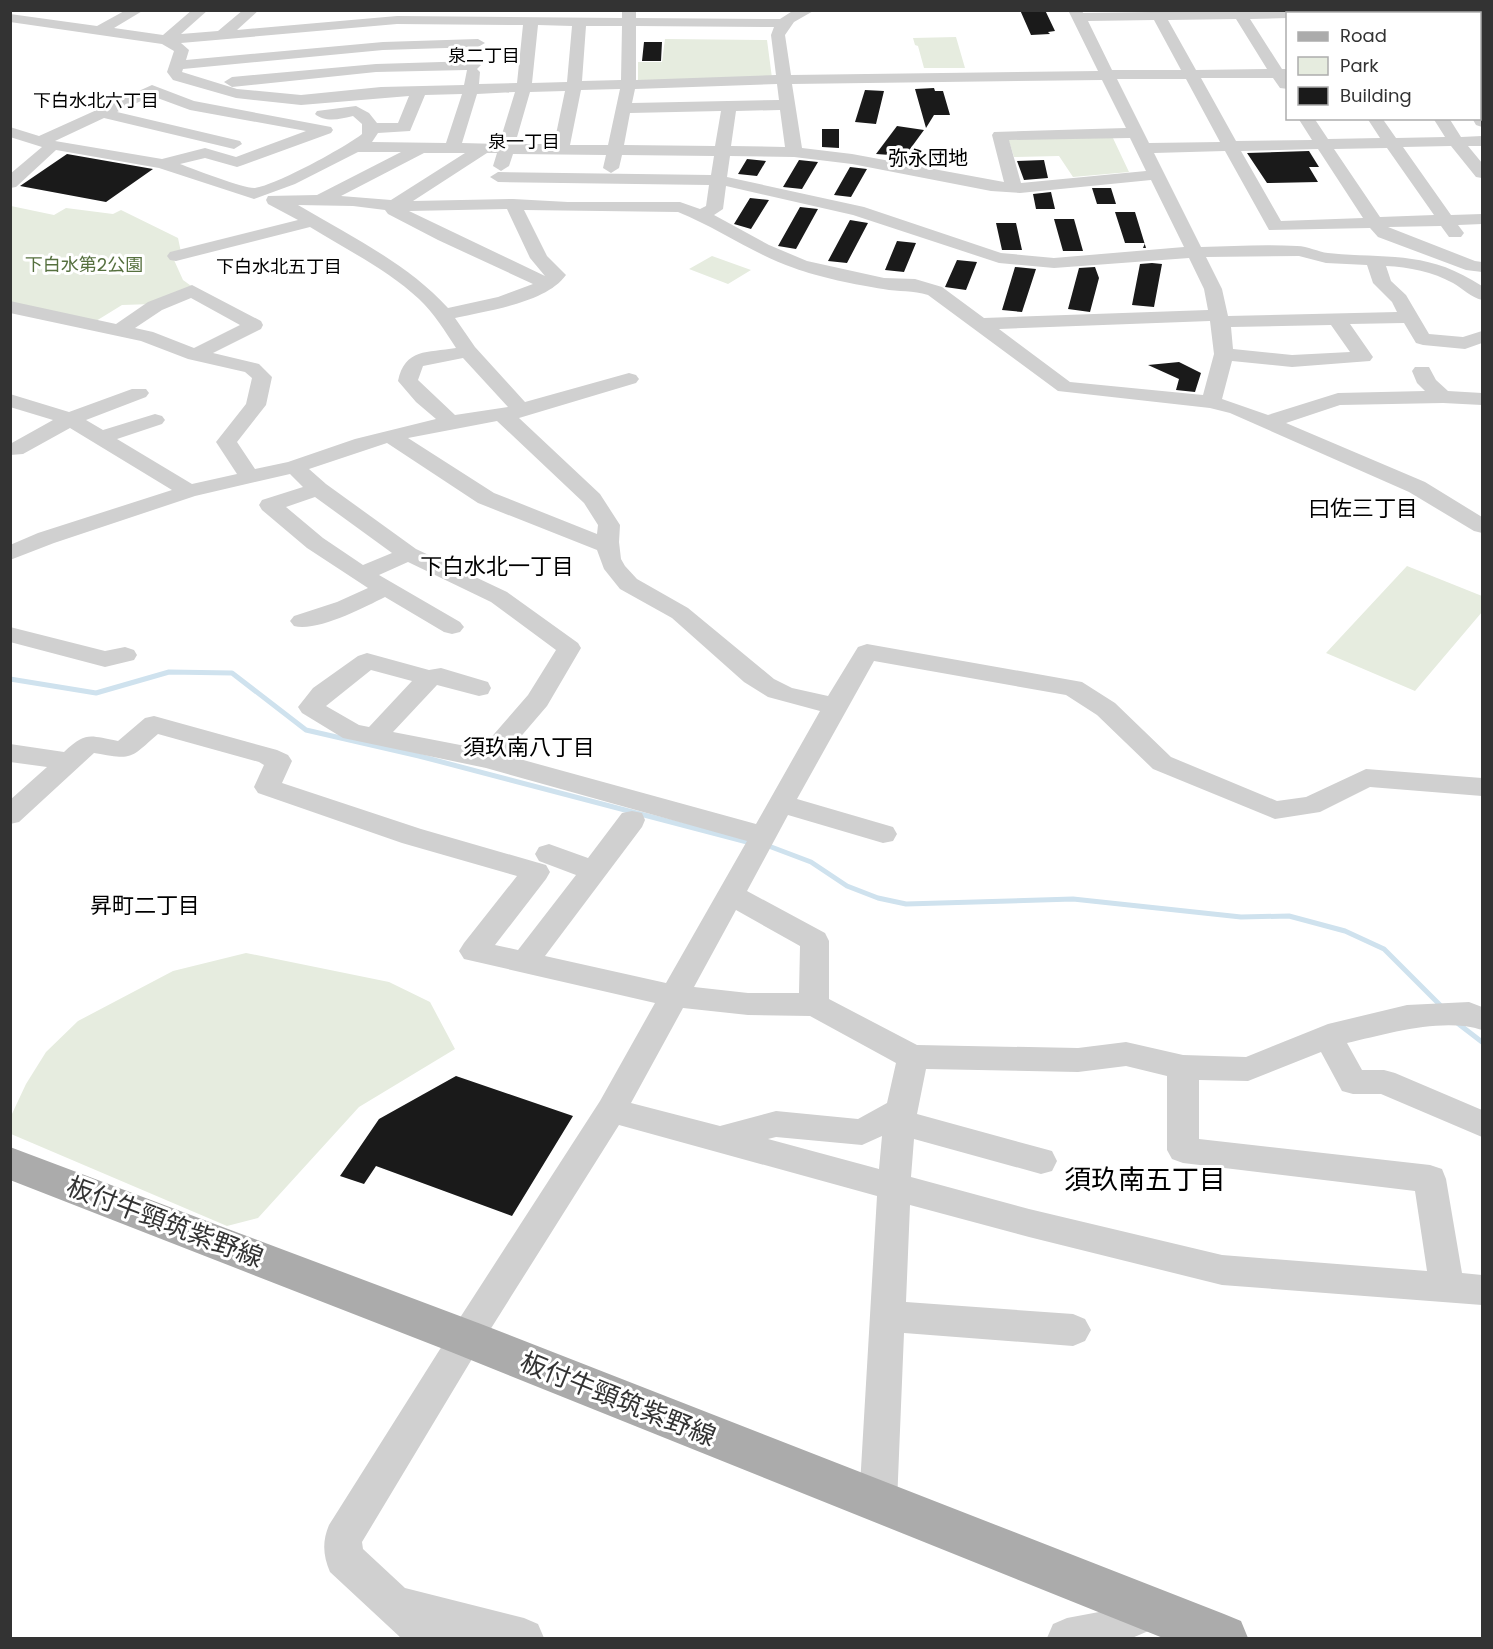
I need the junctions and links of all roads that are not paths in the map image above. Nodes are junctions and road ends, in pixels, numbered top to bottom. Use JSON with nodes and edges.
{"nodes":[{"id":1,"x":137,"y":10,"type":"edge"},
{"id":2,"x":201,"y":10,"type":"edge"},
{"id":3,"x":252,"y":10,"type":"edge"},
{"id":4,"x":304,"y":10,"type":"edge"},
{"id":5,"x":1357,"y":12,"type":"edge"},
{"id":6,"x":1388,"y":12,"type":"edge"},
{"id":7,"x":1156,"y":13,"type":"edge"},
{"id":8,"x":1239,"y":13,"type":"edge"},
{"id":9,"x":1076,"y":14,"type":"edge"},
{"id":10,"x":1286,"y":14,"type":"edge"},
{"id":11,"x":34,"y":15,"type":"edge"},
{"id":12,"x":401,"y":15,"type":"edge"},
{"id":13,"x":506,"y":15,"type":"edge"},
{"id":14,"x":790,"y":15,"type":"edge"},
{"id":15,"x":628,"y":16,"type":"edge"},
{"id":16,"x":10,"y":18,"type":"edge"},
{"id":17,"x":485,"y":20,"type":"junction"},
{"id":18,"x":531,"y":21,"type":"junction"},
{"id":19,"x":579,"y":21,"type":"junction"},
{"id":20,"x":325,"y":27,"type":"junction"},
{"id":21,"x":100,"y":30,"type":"junction"},
{"id":22,"x":282,"y":31,"type":"junction"},
{"id":23,"x":221,"y":36,"type":"junction"},
{"id":24,"x":166,"y":40,"type":"junction"},
{"id":25,"x":478,"y":43,"type":"junction"},
{"id":26,"x":325,"y":51,"type":"junction"},
{"id":27,"x":176,"y":65,"type":"junction"},
{"id":28,"x":474,"y":65,"type":"junction"},
{"id":29,"x":1282,"y":73,"type":"edge"},
{"id":30,"x":315,"y":74,"type":"junction"},
{"id":31,"x":1190,"y":75,"type":"junction"},
{"id":32,"x":1106,"y":76,"type":"junction"},
{"id":33,"x":784,"y":80,"type":"junction"},
{"id":34,"x":204,"y":85,"type":"junction"},
{"id":35,"x":628,"y":85,"type":"junction"},
{"id":36,"x":574,"y":86,"type":"junction"},
{"id":37,"x":524,"y":87,"type":"junction"},
{"id":38,"x":471,"y":89,"type":"junction"},
{"id":39,"x":419,"y":90,"type":"junction"},
{"id":40,"x":301,"y":100,"type":"junction"},
{"id":41,"x":787,"y":105,"type":"junction"},
{"id":42,"x":729,"y":106,"type":"junction"},
{"id":43,"x":623,"y":108,"type":"junction"},
{"id":44,"x":103,"y":112,"type":"junction"},
{"id":45,"x":247,"y":116,"type":"junction"},
{"id":46,"x":674,"y":119,"type":"junction"},
{"id":47,"x":1307,"y":120,"type":"edge"},
{"id":48,"x":1375,"y":120,"type":"edge"},
{"id":49,"x":1442,"y":120,"type":"edge"},
{"id":50,"x":296,"y":125,"type":"junction"},
{"id":51,"x":372,"y":128,"type":"junction"},
{"id":52,"x":178,"y":130,"type":"junction"},
{"id":53,"x":10,"y":132,"type":"edge"},
{"id":54,"x":266,"y":135,"type":"dead end"},
{"id":55,"x":1138,"y":140,"type":"junction"},
{"id":56,"x":1482,"y":141,"type":"edge"},
{"id":57,"x":1456,"y":142,"type":"junction"},
{"id":58,"x":47,"y":143,"type":"junction"},
{"id":59,"x":1391,"y":143,"type":"junction"},
{"id":60,"x":1323,"y":144,"type":"junction"},
{"id":61,"x":1230,"y":146,"type":"junction"},
{"id":62,"x":355,"y":147,"type":"junction"},
{"id":63,"x":421,"y":149,"type":"junction"},
{"id":64,"x":452,"y":149,"type":"junction"},
{"id":65,"x":483,"y":149,"type":"junction"},
{"id":66,"x":505,"y":150,"type":"junction"},
{"id":67,"x":561,"y":150,"type":"junction"},
{"id":68,"x":615,"y":150,"type":"junction"},
{"id":69,"x":669,"y":151,"type":"junction"},
{"id":70,"x":723,"y":152,"type":"junction"},
{"id":71,"x":794,"y":152,"type":"junction"},
{"id":72,"x":205,"y":153,"type":"junction"},
{"id":73,"x":162,"y":164,"type":"junction"},
{"id":74,"x":1482,"y":173,"type":"edge"},
{"id":75,"x":1155,"y":175,"type":"junction"},
{"id":76,"x":498,"y":177,"type":"junction"},
{"id":77,"x":608,"y":178,"type":"junction"},
{"id":78,"x":719,"y":180,"type":"junction"},
{"id":79,"x":10,"y":183,"type":"edge"},
{"id":80,"x":1014,"y":187,"type":"junction"},
{"id":81,"x":254,"y":194,"type":"junction"},
{"id":82,"x":320,"y":200,"type":"junction"},
{"id":83,"x":278,"y":201,"type":"junction"},
{"id":84,"x":491,"y":202,"type":"junction"},
{"id":85,"x":513,"y":204,"type":"junction"},
{"id":86,"x":394,"y":206,"type":"junction"},
{"id":87,"x":602,"y":207,"type":"junction"},
{"id":88,"x":701,"y":215,"type":"junction"},
{"id":89,"x":1482,"y":219,"type":"edge"},
{"id":90,"x":1446,"y":220,"type":"junction"},
{"id":91,"x":311,"y":222,"type":"junction"},
{"id":92,"x":1379,"y":228,"type":"junction"},
{"id":93,"x":1194,"y":252,"type":"junction"},
{"id":94,"x":176,"y":256,"type":"dead end"},
{"id":95,"x":1375,"y":261,"type":"junction"},
{"id":96,"x":1400,"y":261,"type":"junction"},
{"id":97,"x":1481,"y":267,"type":"edge"},
{"id":98,"x":549,"y":284,"type":"junction"},
{"id":99,"x":1482,"y":294,"type":"edge"},
{"id":100,"x":15,"y":311,"type":"edge"},
{"id":101,"x":444,"y":315,"type":"junction"},
{"id":102,"x":1410,"y":317,"type":"junction"},
{"id":103,"x":1220,"y":318,"type":"junction"},
{"id":104,"x":1336,"y":318,"type":"junction"},
{"id":105,"x":980,"y":324,"type":"junction"},
{"id":106,"x":120,"y":330,"type":"junction"},
{"id":107,"x":1482,"y":337,"type":"edge"},
{"id":108,"x":468,"y":351,"type":"junction"},
{"id":109,"x":1224,"y":354,"type":"junction"},
{"id":110,"x":195,"y":355,"type":"junction"},
{"id":111,"x":1422,"y":371,"type":"dead end"},
{"id":112,"x":629,"y":379,"type":"dead end"},
{"id":113,"x":139,"y":393,"type":"dead end"},
{"id":114,"x":1443,"y":397,"type":"junction"},
{"id":115,"x":1482,"y":399,"type":"edge"},
{"id":116,"x":10,"y":400,"type":"edge"},
{"id":117,"x":1211,"y":402,"type":"junction"},
{"id":118,"x":513,"y":412,"type":"junction"},
{"id":119,"x":70,"y":419,"type":"junction"},
{"id":120,"x":155,"y":420,"type":"dead end"},
{"id":121,"x":451,"y":422,"type":"junction"},
{"id":122,"x":1268,"y":422,"type":"junction"},
{"id":123,"x":390,"y":436,"type":"junction"},
{"id":124,"x":102,"y":437,"type":"junction"},
{"id":125,"x":16,"y":450,"type":"dead end"},
{"id":126,"x":294,"y":467,"type":"junction"},
{"id":127,"x":249,"y":476,"type":"junction"},
{"id":128,"x":318,"y":489,"type":"junction"},
{"id":129,"x":189,"y":491,"type":"junction"},
{"id":130,"x":1482,"y":526,"type":"edge"},
{"id":131,"x":607,"y":546,"type":"junction"},
{"id":132,"x":10,"y":553,"type":"edge"},
{"id":133,"x":408,"y":554,"type":"junction"},
{"id":134,"x":361,"y":574,"type":"junction"},
{"id":135,"x":384,"y":589,"type":"junction"},
{"id":136,"x":302,"y":621,"type":"dead end"},
{"id":137,"x":452,"y":627,"type":"dead end"},
{"id":138,"x":10,"y":634,"type":"edge"},
{"id":139,"x":125,"y":655,"type":"dead end"},
{"id":140,"x":429,"y":678,"type":"junction"},
{"id":141,"x":479,"y":688,"type":"dead end"},
{"id":142,"x":835,"y":706,"type":"junction"},
{"id":143,"x":375,"y":736,"type":"junction"},
{"id":144,"x":10,"y":753,"type":"edge"},
{"id":145,"x":487,"y":759,"type":"junction"},
{"id":146,"x":68,"y":761,"type":"junction"},
{"id":147,"x":1482,"y":787,"type":"edge"},
{"id":148,"x":781,"y":804,"type":"junction"},
{"id":149,"x":10,"y":815,"type":"edge"},
{"id":150,"x":632,"y":820,"type":"dead end"},
{"id":151,"x":883,"y":834,"type":"dead end"},
{"id":152,"x":764,"y":836,"type":"junction"},
{"id":153,"x":549,"y":854,"type":"dead end"},
{"id":154,"x":594,"y":871,"type":"junction"},
{"id":155,"x":731,"y":895,"type":"junction"},
{"id":156,"x":525,"y":963,"type":"junction"},
{"id":157,"x":674,"y":996,"type":"junction"},
{"id":158,"x":814,"y":1005,"type":"junction"},
{"id":159,"x":1482,"y":1018,"type":"edge"},
{"id":160,"x":1328,"y":1036,"type":"junction"},
{"id":161,"x":913,"y":1057,"type":"junction"},
{"id":162,"x":1183,"y":1067,"type":"junction"},
{"id":163,"x":611,"y":1110,"type":"junction"},
{"id":164,"x":901,"y":1116,"type":"junction"},
{"id":165,"x":1482,"y":1124,"type":"edge"},
{"id":166,"x":722,"y":1140,"type":"junction"},
{"id":167,"x":1041,"y":1161,"type":"dead end"},
{"id":168,"x":10,"y":1163,"type":"edge"},
{"id":169,"x":894,"y":1187,"type":"junction"},
{"id":170,"x":1447,"y":1288,"type":"junction"},
{"id":171,"x":1482,"y":1290,"type":"edge"},
{"id":172,"x":887,"y":1316,"type":"junction"},
{"id":173,"x":1073,"y":1330,"type":"dead end"},
{"id":174,"x":466,"y":1338,"type":"junction"},
{"id":175,"x":878,"y":1503,"type":"junction"},
{"id":176,"x":396,"y":1606,"type":"junction"},
{"id":177,"x":1151,"y":1610,"type":"junction"},
{"id":178,"x":430,"y":1638,"type":"edge"},
{"id":179,"x":524,"y":1638,"type":"edge"},
{"id":180,"x":1067,"y":1638,"type":"edge"},
{"id":181,"x":1224,"y":1638,"type":"edge"}],
"edges":[{"from":1,"to":21,"type":"street"},
{"from":2,"to":24,"type":"street"},
{"from":3,"to":23,"type":"street"},
{"from":4,"to":22,"type":"street"},
{"from":5,"to":6,"type":"street"},
{"from":7,"to":8,"type":"street"},
{"from":7,"to":9,"type":"street"},
{"from":7,"to":31,"type":"street"},
{"from":8,"to":10,"type":"street"},
{"from":8,"to":29,"type":"street"},
{"from":9,"to":32,"type":"street"},
{"from":11,"to":16,"type":"street"},
{"from":11,"to":21,"type":"street"},
{"from":12,"to":17,"type":"street"},
{"from":12,"to":20,"type":"street"},
{"from":13,"to":17,"type":"street"},
{"from":13,"to":18,"type":"street"},
{"from":14,"to":15,"type":"street"},
{"from":14,"to":33,"type":"street"},
{"from":15,"to":19,"type":"street"},
{"from":15,"to":35,"type":"street"},
{"from":17,"to":25,"type":"street"},
{"from":18,"to":19,"type":"street"},
{"from":18,"to":37,"type":"street"},
{"from":19,"to":36,"type":"street"},
{"from":20,"to":22,"type":"street"},
{"from":20,"to":26,"type":"street"},
{"from":21,"to":24,"type":"street"},
{"from":22,"to":23,"type":"street"},
{"from":23,"to":24,"type":"street"},
{"from":24,"to":27,"type":"street"},
{"from":25,"to":26,"type":"street"},
{"from":25,"to":28,"type":"street"},
{"from":26,"to":27,"type":"street"},
{"from":26,"to":30,"type":"street"},
{"from":27,"to":34,"type":"street"},
{"from":28,"to":30,"type":"street"},
{"from":28,"to":38,"type":"street"},
{"from":29,"to":31,"type":"street"},
{"from":30,"to":34,"type":"street"},
{"from":30,"to":40,"type":"street"},
{"from":31,"to":32,"type":"street"},
{"from":31,"to":61,"type":"street"},
{"from":32,"to":33,"type":"street"},
{"from":32,"to":55,"type":"street"},
{"from":33,"to":35,"type":"street"},
{"from":33,"to":41,"type":"street"},
{"from":34,"to":40,"type":"street"},
{"from":35,"to":36,"type":"street"},
{"from":35,"to":43,"type":"street"},
{"from":36,"to":37,"type":"street"},
{"from":36,"to":67,"type":"street"},
{"from":37,"to":38,"type":"street"},
{"from":37,"to":66,"type":"street"},
{"from":38,"to":39,"type":"street"},
{"from":38,"to":64,"type":"street"},
{"from":39,"to":40,"type":"street"},
{"from":39,"to":51,"type":"street"},
{"from":40,"to":51,"type":"street"},
{"from":41,"to":42,"type":"street"},
{"from":41,"to":71,"type":"street"},
{"from":42,"to":46,"type":"street"},
{"from":42,"to":70,"type":"street"},
{"from":43,"to":46,"type":"street"},
{"from":43,"to":68,"type":"street"},
{"from":44,"to":45,"type":"street"},
{"from":44,"to":52,"type":"street"},
{"from":44,"to":58,"type":"street"},
{"from":45,"to":50,"type":"street"},
{"from":45,"to":52,"type":"street"},
{"from":46,"to":69,"type":"street"},
{"from":47,"to":60,"type":"street"},
{"from":48,"to":59,"type":"street"},
{"from":49,"to":57,"type":"street"},
{"from":50,"to":54,"type":"street"},
{"from":50,"to":72,"type":"street"},
{"from":51,"to":62,"type":"street"},
{"from":52,"to":72,"type":"street"},
{"from":53,"to":58,"type":"street"},
{"from":55,"to":61,"type":"street"},
{"from":55,"to":75,"type":"street"},
{"from":55,"to":80,"type":"street"},
{"from":56,"to":57,"type":"street"},
{"from":57,"to":59,"type":"street"},
{"from":57,"to":74,"type":"street"},
{"from":58,"to":73,"type":"street"},
{"from":58,"to":79,"type":"street"},
{"from":59,"to":60,"type":"street"},
{"from":59,"to":90,"type":"street"},
{"from":60,"to":61,"type":"street"},
{"from":60,"to":92,"type":"street"},
{"from":61,"to":92,"type":"street"},
{"from":62,"to":63,"type":"street"},
{"from":62,"to":81,"type":"street"},
{"from":63,"to":64,"type":"street"},
{"from":63,"to":82,"type":"street"},
{"from":64,"to":65,"type":"street"},
{"from":65,"to":66,"type":"street"},
{"from":65,"to":86,"type":"street"},
{"from":66,"to":67,"type":"street"},
{"from":66,"to":76,"type":"street"},
{"from":67,"to":68,"type":"street"},
{"from":68,"to":69,"type":"street"},
{"from":68,"to":77,"type":"street"},
{"from":69,"to":70,"type":"street"},
{"from":70,"to":71,"type":"street"},
{"from":70,"to":78,"type":"street"},
{"from":71,"to":80,"type":"street"},
{"from":72,"to":73,"type":"street"},
{"from":73,"to":81,"type":"street"},
{"from":75,"to":80,"type":"street"},
{"from":75,"to":93,"type":"street"},
{"from":76,"to":77,"type":"street"},
{"from":76,"to":84,"type":"street"},
{"from":77,"to":78,"type":"street"},
{"from":77,"to":87,"type":"street"},
{"from":78,"to":88,"type":"street"},
{"from":78,"to":93,"type":"street"},
{"from":81,"to":83,"type":"street"},
{"from":82,"to":83,"type":"street"},
{"from":82,"to":86,"type":"street"},
{"from":83,"to":91,"type":"street"},
{"from":84,"to":85,"type":"street"},
{"from":84,"to":86,"type":"street"},
{"from":85,"to":87,"type":"street"},
{"from":85,"to":98,"type":"street"},
{"from":86,"to":98,"type":"street"},
{"from":87,"to":88,"type":"street"},
{"from":88,"to":105,"type":"street"},
{"from":89,"to":90,"type":"street"},
{"from":90,"to":92,"type":"street"},
{"from":90,"to":97,"type":"street"},
{"from":91,"to":94,"type":"street"},
{"from":91,"to":101,"type":"street"},
{"from":92,"to":96,"type":"street"},
{"from":92,"to":97,"type":"street"},
{"from":93,"to":95,"type":"street"},
{"from":93,"to":103,"type":"street"},
{"from":95,"to":96,"type":"street"},
{"from":95,"to":102,"type":"street"},
{"from":96,"to":99,"type":"street"},
{"from":98,"to":101,"type":"street"},
{"from":100,"to":106,"type":"street"},
{"from":101,"to":108,"type":"street"},
{"from":102,"to":104,"type":"street"},
{"from":102,"to":107,"type":"street"},
{"from":103,"to":104,"type":"street"},
{"from":103,"to":105,"type":"street"},
{"from":103,"to":109,"type":"street"},
{"from":104,"to":109,"type":"street"},
{"from":105,"to":117,"type":"street"},
{"from":106,"to":110,"type":"street"},
{"from":106,"to":110,"type":"street"},
{"from":108,"to":118,"type":"street"},
{"from":108,"to":121,"type":"street"},
{"from":109,"to":117,"type":"street"},
{"from":110,"to":127,"type":"street"},
{"from":111,"to":114,"type":"street"},
{"from":112,"to":118,"type":"street"},
{"from":113,"to":119,"type":"street"},
{"from":114,"to":115,"type":"street"},
{"from":114,"to":122,"type":"street"},
{"from":116,"to":119,"type":"street"},
{"from":117,"to":122,"type":"street"},
{"from":118,"to":121,"type":"street"},
{"from":118,"to":131,"type":"street"},
{"from":119,"to":124,"type":"street"},
{"from":119,"to":125,"type":"street"},
{"from":120,"to":124,"type":"street"},
{"from":121,"to":123,"type":"street"},
{"from":122,"to":130,"type":"street"},
{"from":123,"to":126,"type":"street"},
{"from":123,"to":131,"type":"street"},
{"from":124,"to":129,"type":"street"},
{"from":126,"to":127,"type":"street"},
{"from":126,"to":128,"type":"street"},
{"from":127,"to":129,"type":"street"},
{"from":128,"to":133,"type":"street"},
{"from":128,"to":134,"type":"street"},
{"from":129,"to":132,"type":"street"},
{"from":131,"to":142,"type":"street"},
{"from":133,"to":134,"type":"street"},
{"from":133,"to":145,"type":"street"},
{"from":134,"to":135,"type":"street"},
{"from":135,"to":136,"type":"street"},
{"from":135,"to":137,"type":"street"},
{"from":138,"to":139,"type":"street"},
{"from":140,"to":141,"type":"street"},
{"from":140,"to":143,"type":"street"},
{"from":140,"to":143,"type":"street"},
{"from":142,"to":147,"type":"street"},
{"from":142,"to":148,"type":"street"},
{"from":143,"to":145,"type":"street"},
{"from":144,"to":146,"type":"street"},
{"from":145,"to":152,"type":"street"},
{"from":146,"to":149,"type":"street"},
{"from":146,"to":156,"type":"street"},
{"from":148,"to":151,"type":"street"},
{"from":148,"to":152,"type":"street"},
{"from":150,"to":154,"type":"street"},
{"from":152,"to":155,"type":"street"},
{"from":153,"to":154,"type":"street"},
{"from":154,"to":156,"type":"street"},
{"from":155,"to":157,"type":"street"},
{"from":155,"to":158,"type":"street"},
{"from":156,"to":157,"type":"street"},
{"from":157,"to":158,"type":"street"},
{"from":157,"to":163,"type":"street"},
{"from":158,"to":161,"type":"street"},
{"from":159,"to":160,"type":"street"},
{"from":160,"to":162,"type":"street"},
{"from":160,"to":165,"type":"street"},
{"from":161,"to":162,"type":"street"},
{"from":161,"to":164,"type":"street"},
{"from":162,"to":170,"type":"street"},
{"from":163,"to":166,"type":"street"},
{"from":163,"to":174,"type":"street"},
{"from":164,"to":166,"type":"street"},
{"from":164,"to":167,"type":"street"},
{"from":164,"to":169,"type":"street"},
{"from":166,"to":169,"type":"street"},
{"from":168,"to":174,"type":"main road","name":"板付牛頸筑紫野線"},
{"from":169,"to":170,"type":"street"},
{"from":169,"to":172,"type":"street"},
{"from":170,"to":171,"type":"street"},
{"from":172,"to":173,"type":"street"},
{"from":172,"to":175,"type":"street"},
{"from":174,"to":175,"type":"main road","name":"板付牛頸筑紫野線"},
{"from":174,"to":176,"type":"street"},
{"from":175,"to":177,"type":"main road","name":"板付牛頸筑紫野線"},
{"from":176,"to":178,"type":"street"},
{"from":176,"to":179,"type":"street"},
{"from":177,"to":180,"type":"street"},
{"from":177,"to":181,"type":"main road","name":"板付牛頸筑紫野線"}]}
